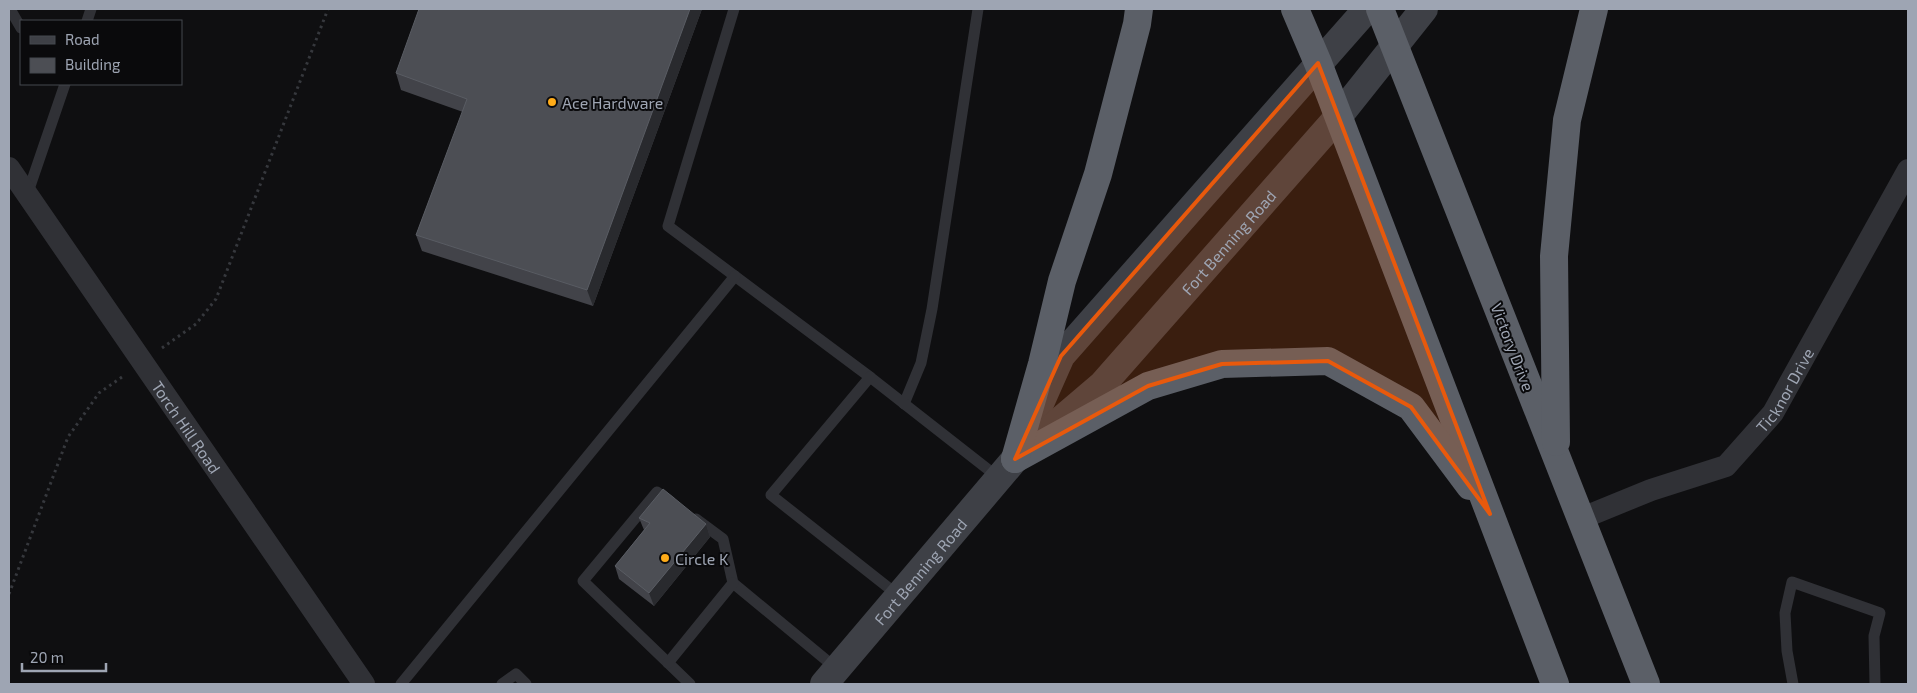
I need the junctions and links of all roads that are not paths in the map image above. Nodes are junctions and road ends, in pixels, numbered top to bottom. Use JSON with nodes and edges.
{"nodes":[{"id":1,"x":10,"y":9,"type":"edge"},
{"id":2,"x":734,"y":9,"type":"edge"},
{"id":3,"x":978,"y":9,"type":"edge"},
{"id":4,"x":1139,"y":9,"type":"edge"},
{"id":5,"x":1295,"y":9,"type":"edge"},
{"id":6,"x":1367,"y":9,"type":"edge"},
{"id":7,"x":1380,"y":9,"type":"edge"},
{"id":8,"x":1424,"y":9,"type":"edge"},
{"id":9,"x":1594,"y":9,"type":"edge"},
{"id":10,"x":20,"y":26,"type":"edge"},
{"id":11,"x":1395,"y":47,"type":"junction"},
{"id":12,"x":1318,"y":63,"type":"junction"},
{"id":13,"x":61,"y":87,"type":"edge"},
{"id":14,"x":1338,"y":117,"type":"junction"},
{"id":15,"x":9,"y":168,"type":"edge"},
{"id":16,"x":1908,"y":170,"type":"edge"},
{"id":17,"x":27,"y":195,"type":"junction"},
{"id":18,"x":735,"y":276,"type":"junction"},
{"id":19,"x":870,"y":377,"type":"junction"},
{"id":20,"x":904,"y":404,"type":"junction"},
{"id":21,"x":1557,"y":459,"type":"junction"},
{"id":22,"x":1007,"y":469,"type":"junction"},
{"id":23,"x":1490,"y":514,"type":"junction"},
{"id":24,"x":1580,"y":519,"type":"junction"},
{"id":25,"x":733,"y":583,"type":"junction"},
{"id":26,"x":899,"y":596,"type":"junction"},
{"id":27,"x":668,"y":663,"type":"junction"},
{"id":28,"x":830,"y":677,"type":"edge"},
{"id":29,"x":364,"y":684,"type":"edge"},
{"id":30,"x":402,"y":684,"type":"edge"},
{"id":31,"x":502,"y":684,"type":"edge"},
{"id":32,"x":526,"y":684,"type":"edge"},
{"id":33,"x":690,"y":684,"type":"edge"},
{"id":34,"x":1555,"y":684,"type":"edge"},
{"id":35,"x":1646,"y":684,"type":"edge"},
{"id":36,"x":1793,"y":684,"type":"edge"},
{"id":37,"x":1876,"y":684,"type":"edge"}],
"edges":[{"from":1,"to":10,"type":"lane"},
{"from":2,"to":18,"type":"lane"},
{"from":3,"to":20,"type":"lane"},
{"from":4,"to":22,"type":"highway"},
{"from":5,"to":12,"type":"highway"},
{"from":6,"to":12,"type":"main road","name":"Fort Benning Road"},
{"from":7,"to":11,"type":"highway","name":"Victory Drive"},
{"from":8,"to":11,"type":"main road","name":"Fort Benning Road"},
{"from":9,"to":21,"type":"highway"},
{"from":11,"to":14,"type":"main road","name":"Fort Benning Road"},
{"from":11,"to":21,"type":"highway","name":"Victory Drive"},
{"from":12,"to":14,"type":"highway"},
{"from":12,"to":22,"type":"main road","name":"Fort Benning Road"},
{"from":13,"to":17,"type":"lane"},
{"from":14,"to":22,"type":"main road","name":"Fort Benning Road"},
{"from":14,"to":23,"type":"highway"},
{"from":15,"to":17,"type":"street","name":"Torch Hill Road"},
{"from":16,"to":24,"type":"street","name":"Ticknor Drive"},
{"from":17,"to":29,"type":"street","name":"Torch Hill Road"},
{"from":18,"to":19,"type":"lane"},
{"from":18,"to":30,"type":"lane"},
{"from":19,"to":20,"type":"lane"},
{"from":19,"to":26,"type":"lane"},
{"from":20,"to":22,"type":"lane"},
{"from":21,"to":24,"type":"highway","name":"Victory Drive"},
{"from":22,"to":23,"type":"highway"},
{"from":22,"to":26,"type":"main road","name":"Fort Benning Road"},
{"from":23,"to":34,"type":"highway"},
{"from":24,"to":35,"type":"highway","name":"Victory Drive"},
{"from":25,"to":27,"type":"lane"},
{"from":25,"to":27,"type":"lane"},
{"from":25,"to":28,"type":"lane"},
{"from":26,"to":28,"type":"main road","name":"Fort Benning Road"},
{"from":27,"to":33,"type":"lane"},
{"from":31,"to":32,"type":"lane"},
{"from":36,"to":37,"type":"lane"}]}
